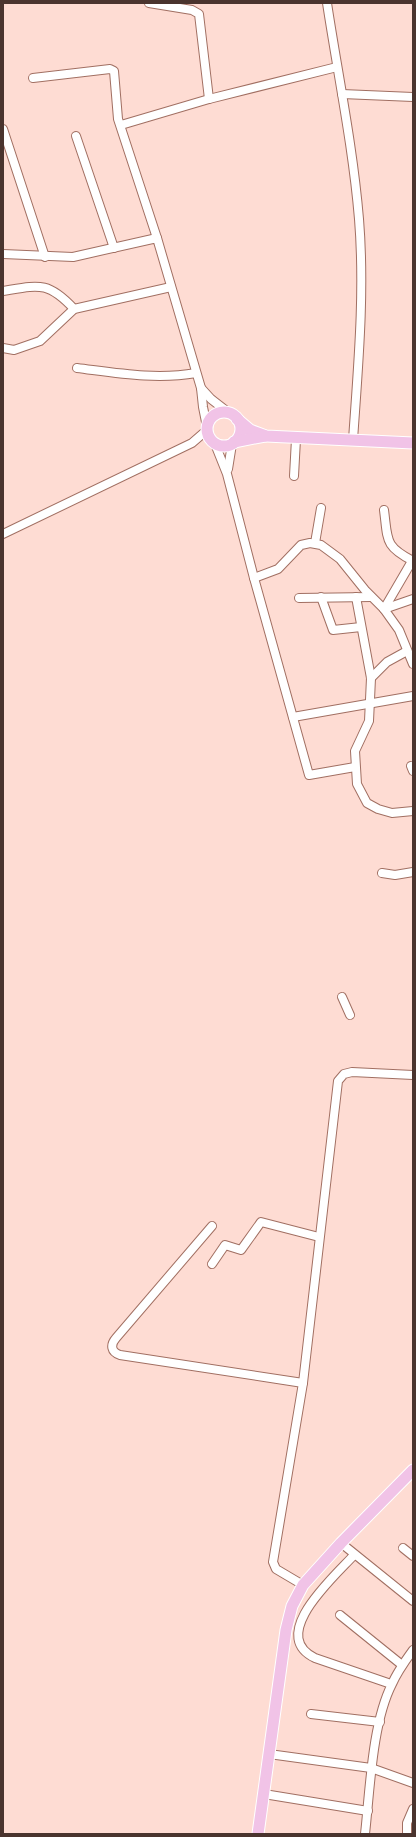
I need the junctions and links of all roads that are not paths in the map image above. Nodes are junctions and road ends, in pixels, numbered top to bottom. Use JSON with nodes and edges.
{"nodes":[{"id":1,"x":149,"y":3,"type":"edge"},
{"id":2,"x":327,"y":3,"type":"edge"},
{"id":3,"x":337,"y":68,"type":"junction"},
{"id":4,"x":33,"y":78,"type":"dead end"},
{"id":5,"x":342,"y":94,"type":"junction"},
{"id":6,"x":413,"y":97,"type":"edge"},
{"id":7,"x":209,"y":99,"type":"junction"},
{"id":8,"x":122,"y":125,"type":"junction"},
{"id":9,"x":3,"y":129,"type":"edge"},
{"id":10,"x":76,"y":136,"type":"dead end"},
{"id":11,"x":157,"y":238,"type":"junction"},
{"id":12,"x":114,"y":248,"type":"junction"},
{"id":13,"x":3,"y":255,"type":"edge"},
{"id":14,"x":44,"y":257,"type":"junction"},
{"id":15,"x":171,"y":287,"type":"junction"},
{"id":16,"x":3,"y":291,"type":"edge"},
{"id":17,"x":74,"y":309,"type":"junction"},
{"id":18,"x":3,"y":348,"type":"edge"},
{"id":19,"x":77,"y":368,"type":"dead end"},
{"id":20,"x":196,"y":373,"type":"junction"},
{"id":21,"x":201,"y":388,"type":"junction"},
{"id":22,"x":233,"y":416,"type":"junction"},
{"id":23,"x":207,"y":428,"type":"junction"},
{"id":24,"x":266,"y":436,"type":"junction"},
{"id":25,"x":296,"y":439,"type":"junction"},
{"id":26,"x":353,"y":440,"type":"junction"},
{"id":27,"x":213,"y":442,"type":"junction"},
{"id":28,"x":192,"y":443,"type":"junction"},
{"id":29,"x":233,"y":443,"type":"junction"},
{"id":30,"x":413,"y":443,"type":"edge"},
{"id":31,"x":227,"y":474,"type":"junction"},
{"id":32,"x":294,"y":476,"type":"dead end"},
{"id":33,"x":321,"y":508,"type":"dead end"},
{"id":34,"x":384,"y":510,"type":"dead end"},
{"id":35,"x":3,"y":534,"type":"edge"},
{"id":36,"x":315,"y":542,"type":"junction"},
{"id":37,"x":412,"y":561,"type":"edge"},
{"id":38,"x":254,"y":578,"type":"junction"},
{"id":39,"x":356,"y":597,"type":"junction"},
{"id":40,"x":372,"y":597,"type":"junction"},
{"id":41,"x":299,"y":598,"type":"dead end"},
{"id":42,"x":321,"y":598,"type":"junction"},
{"id":43,"x":413,"y":599,"type":"edge"},
{"id":44,"x":384,"y":609,"type":"junction"},
{"id":45,"x":361,"y":627,"type":"junction"},
{"id":46,"x":407,"y":651,"type":"junction"},
{"id":47,"x":413,"y":664,"type":"edge"},
{"id":48,"x":371,"y":678,"type":"junction"},
{"id":49,"x":413,"y":696,"type":"edge"},
{"id":50,"x":371,"y":703,"type":"junction"},
{"id":51,"x":293,"y":717,"type":"junction"},
{"id":52,"x":354,"y":767,"type":"junction"},
{"id":53,"x":413,"y":811,"type":"edge"},
{"id":54,"x":413,"y":872,"type":"edge"},
{"id":55,"x":382,"y":873,"type":"dead end"},
{"id":56,"x":342,"y":997,"type":"dead end"},
{"id":57,"x":350,"y":1015,"type":"dead end"},
{"id":58,"x":413,"y":1075,"type":"edge"},
{"id":59,"x":212,"y":1226,"type":"dead end"},
{"id":60,"x":319,"y":1237,"type":"junction"},
{"id":61,"x":212,"y":1264,"type":"dead end"},
{"id":62,"x":303,"y":1383,"type":"junction"},
{"id":63,"x":413,"y":1470,"type":"edge"},
{"id":64,"x":341,"y":1543,"type":"junction"},
{"id":65,"x":403,"y":1548,"type":"dead end"},
{"id":66,"x":354,"y":1554,"type":"junction"},
{"id":67,"x":413,"y":1556,"type":"edge"},
{"id":68,"x":303,"y":1585,"type":"junction"},
{"id":69,"x":413,"y":1601,"type":"edge"},
{"id":70,"x":340,"y":1615,"type":"dead end"},
{"id":71,"x":413,"y":1650,"type":"edge"},
{"id":72,"x":402,"y":1665,"type":"junction"},
{"id":73,"x":391,"y":1684,"type":"junction"},
{"id":74,"x":311,"y":1714,"type":"dead end"},
{"id":75,"x":380,"y":1722,"type":"junction"},
{"id":76,"x":269,"y":1754,"type":"junction"},
{"id":77,"x":371,"y":1768,"type":"junction"},
{"id":78,"x":413,"y":1783,"type":"edge"},
{"id":79,"x":264,"y":1794,"type":"junction"},
{"id":80,"x":413,"y":1809,"type":"edge"},
{"id":81,"x":368,"y":1811,"type":"junction"},
{"id":82,"x":258,"y":1834,"type":"edge"},
{"id":83,"x":365,"y":1834,"type":"edge"},
{"id":84,"x":407,"y":1834,"type":"edge"}],
"edges":[{"from":1,"to":7,"type":"street"},
{"from":2,"to":3,"type":"street"},
{"from":3,"to":5,"type":"street"},
{"from":3,"to":7,"type":"street"},
{"from":4,"to":8,"type":"street"},
{"from":5,"to":6,"type":"street"},
{"from":5,"to":26,"type":"street"},
{"from":7,"to":8,"type":"street"},
{"from":8,"to":11,"type":"street"},
{"from":9,"to":14,"type":"street"},
{"from":10,"to":12,"type":"street"},
{"from":11,"to":12,"type":"street"},
{"from":11,"to":15,"type":"street"},
{"from":12,"to":14,"type":"street"},
{"from":13,"to":14,"type":"street"},
{"from":15,"to":17,"type":"street"},
{"from":15,"to":20,"type":"street"},
{"from":16,"to":17,"type":"street"},
{"from":17,"to":18,"type":"street"},
{"from":19,"to":20,"type":"street"},
{"from":20,"to":21,"type":"street"},
{"from":21,"to":22,"type":"street"},
{"from":21,"to":23,"type":"street"},
{"from":22,"to":23,"type":"main road"},
{"from":22,"to":24,"type":"main road"},
{"from":22,"to":29,"type":"main road"},
{"from":23,"to":27,"type":"main road"},
{"from":23,"to":28,"type":"street"},
{"from":24,"to":25,"type":"main road"},
{"from":24,"to":29,"type":"main road"},
{"from":25,"to":26,"type":"main road"},
{"from":25,"to":32,"type":"street"},
{"from":26,"to":30,"type":"main road"},
{"from":27,"to":28,"type":"street"},
{"from":27,"to":29,"type":"main road"},
{"from":27,"to":31,"type":"street"},
{"from":28,"to":35,"type":"street"},
{"from":29,"to":31,"type":"street"},
{"from":31,"to":38,"type":"street"},
{"from":33,"to":36,"type":"street"},
{"from":34,"to":37,"type":"street"},
{"from":36,"to":38,"type":"street"},
{"from":36,"to":40,"type":"street"},
{"from":37,"to":44,"type":"street"},
{"from":38,"to":51,"type":"street"},
{"from":39,"to":40,"type":"street"},
{"from":39,"to":42,"type":"street"},
{"from":39,"to":45,"type":"street"},
{"from":40,"to":44,"type":"street"},
{"from":41,"to":42,"type":"street"},
{"from":42,"to":45,"type":"street"},
{"from":43,"to":44,"type":"street"},
{"from":44,"to":46,"type":"street"},
{"from":45,"to":48,"type":"street"},
{"from":46,"to":47,"type":"street"},
{"from":46,"to":48,"type":"street"},
{"from":48,"to":50,"type":"street"},
{"from":49,"to":50,"type":"street"},
{"from":50,"to":51,"type":"street"},
{"from":50,"to":52,"type":"street"},
{"from":51,"to":52,"type":"street"},
{"from":52,"to":53,"type":"street"},
{"from":54,"to":55,"type":"street"},
{"from":56,"to":57,"type":"street"},
{"from":58,"to":60,"type":"street"},
{"from":59,"to":62,"type":"street"},
{"from":60,"to":61,"type":"street"},
{"from":60,"to":62,"type":"street"},
{"from":62,"to":68,"type":"street"},
{"from":63,"to":64,"type":"main road"},
{"from":64,"to":66,"type":"street"},
{"from":64,"to":68,"type":"main road"},
{"from":65,"to":67,"type":"street"},
{"from":66,"to":69,"type":"street"},
{"from":66,"to":73,"type":"street"},
{"from":68,"to":76,"type":"main road"},
{"from":70,"to":72,"type":"street"},
{"from":71,"to":72,"type":"street"},
{"from":72,"to":73,"type":"street"},
{"from":73,"to":75,"type":"street"},
{"from":74,"to":75,"type":"street"},
{"from":75,"to":77,"type":"street"},
{"from":76,"to":77,"type":"street"},
{"from":76,"to":79,"type":"main road"},
{"from":77,"to":78,"type":"street"},
{"from":77,"to":81,"type":"street"},
{"from":79,"to":81,"type":"street"},
{"from":79,"to":82,"type":"main road"},
{"from":80,"to":84,"type":"street"},
{"from":81,"to":83,"type":"street"}]}
